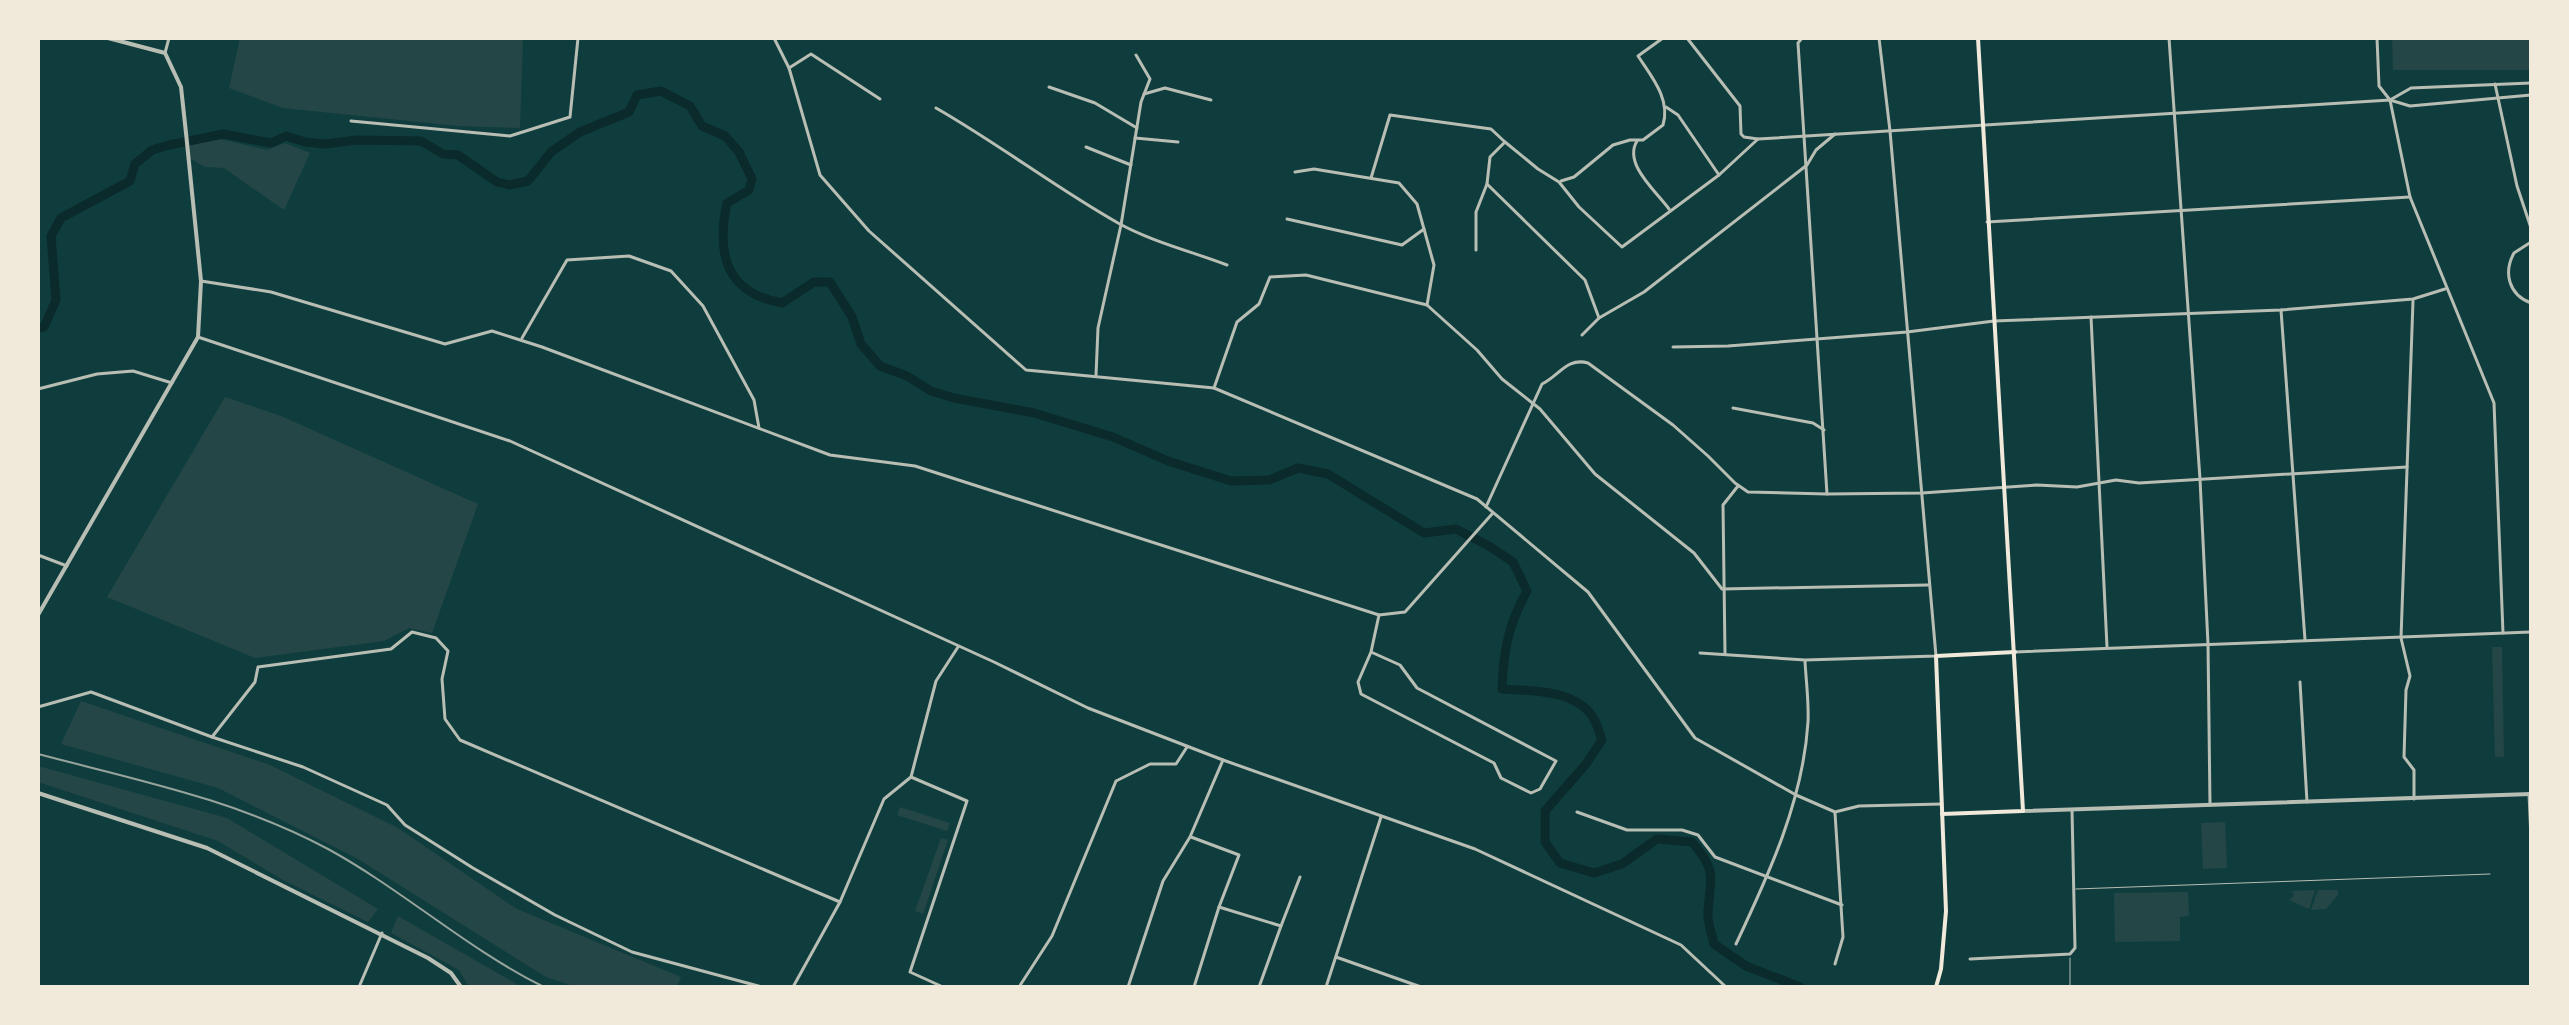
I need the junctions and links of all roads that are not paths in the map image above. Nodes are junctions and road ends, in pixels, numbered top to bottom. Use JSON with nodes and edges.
{"nodes":[{"id":1,"x":111,"y":38,"type":"edge"},
{"id":2,"x":169,"y":38,"type":"edge"},
{"id":3,"x":578,"y":38,"type":"edge"},
{"id":4,"x":774,"y":38,"type":"edge"},
{"id":5,"x":1663,"y":38,"type":"edge"},
{"id":6,"x":1687,"y":38,"type":"edge"},
{"id":7,"x":1802,"y":38,"type":"edge"},
{"id":8,"x":1879,"y":38,"type":"edge"},
{"id":9,"x":1978,"y":38,"type":"edge"},
{"id":10,"x":2169,"y":38,"type":"edge"},
{"id":11,"x":2377,"y":38,"type":"edge"},
{"id":12,"x":165,"y":53,"type":"junction"},
{"id":13,"x":1136,"y":55,"type":"dead end"},
{"id":14,"x":789,"y":68,"type":"junction"},
{"id":15,"x":2531,"y":83,"type":"edge"},
{"id":16,"x":2495,"y":84,"type":"junction"},
{"id":17,"x":1049,"y":87,"type":"dead end"},
{"id":18,"x":1144,"y":94,"type":"junction"},
{"id":19,"x":2531,"y":95,"type":"edge"},
{"id":20,"x":2497,"y":98,"type":"junction"},
{"id":21,"x":880,"y":99,"type":"dead end"},
{"id":22,"x":1211,"y":100,"type":"dead end"},
{"id":23,"x":2390,"y":100,"type":"junction"},
{"id":24,"x":1665,"y":106,"type":"junction"},
{"id":25,"x":936,"y":108,"type":"dead end"},
{"id":26,"x":2172,"y":111,"type":"junction"},
{"id":27,"x":351,"y":121,"type":"dead end"},
{"id":28,"x":1983,"y":124,"type":"junction"},
{"id":29,"x":1137,"y":128,"type":"junction"},
{"id":30,"x":1890,"y":131,"type":"junction"},
{"id":31,"x":1835,"y":134,"type":"junction"},
{"id":32,"x":1805,"y":135,"type":"junction"},
{"id":33,"x":1135,"y":138,"type":"junction"},
{"id":34,"x":1758,"y":139,"type":"junction"},
{"id":35,"x":1637,"y":141,"type":"junction"},
{"id":36,"x":1178,"y":142,"type":"dead end"},
{"id":37,"x":1505,"y":142,"type":"junction"},
{"id":38,"x":1086,"y":147,"type":"dead end"},
{"id":39,"x":1131,"y":165,"type":"junction"},
{"id":40,"x":1807,"y":165,"type":"junction"},
{"id":41,"x":1295,"y":172,"type":"dead end"},
{"id":42,"x":1719,"y":175,"type":"junction"},
{"id":43,"x":1371,"y":178,"type":"junction"},
{"id":44,"x":1559,"y":182,"type":"junction"},
{"id":45,"x":1487,"y":184,"type":"junction"},
{"id":46,"x":2410,"y":197,"type":"junction"},
{"id":47,"x":1670,"y":210,"type":"junction"},
{"id":48,"x":2180,"y":211,"type":"junction"},
{"id":49,"x":1287,"y":219,"type":"dead end"},
{"id":50,"x":1987,"y":222,"type":"junction"},
{"id":51,"x":1121,"y":225,"type":"junction"},
{"id":52,"x":2531,"y":228,"type":"edge"},
{"id":53,"x":1424,"y":229,"type":"junction"},
{"id":54,"x":2531,"y":242,"type":"edge"},
{"id":55,"x":1476,"y":250,"type":"dead end"},
{"id":56,"x":1227,"y":265,"type":"dead end"},
{"id":57,"x":201,"y":281,"type":"junction"},
{"id":58,"x":2445,"y":289,"type":"junction"},
{"id":59,"x":2413,"y":299,"type":"junction"},
{"id":60,"x":2531,"y":303,"type":"edge"},
{"id":61,"x":1427,"y":305,"type":"junction"},
{"id":62,"x":2281,"y":310,"type":"junction"},
{"id":63,"x":2188,"y":314,"type":"junction"},
{"id":64,"x":2091,"y":317,"type":"junction"},
{"id":65,"x":1599,"y":318,"type":"junction"},
{"id":66,"x":1994,"y":321,"type":"junction"},
{"id":67,"x":1907,"y":332,"type":"junction"},
{"id":68,"x":1582,"y":335,"type":"dead end"},
{"id":69,"x":198,"y":337,"type":"junction"},
{"id":70,"x":1818,"y":339,"type":"junction"},
{"id":71,"x":521,"y":340,"type":"junction"},
{"id":72,"x":1673,"y":347,"type":"dead end"},
{"id":73,"x":1096,"y":375,"type":"junction"},
{"id":74,"x":172,"y":383,"type":"junction"},
{"id":75,"x":1214,"y":388,"type":"junction"},
{"id":76,"x":38,"y":389,"type":"edge"},
{"id":77,"x":1534,"y":403,"type":"junction"},
{"id":78,"x":1733,"y":408,"type":"dead end"},
{"id":79,"x":759,"y":428,"type":"junction"},
{"id":80,"x":1824,"y":430,"type":"junction"},
{"id":81,"x":2407,"y":467,"type":"junction"},
{"id":82,"x":2292,"y":474,"type":"junction"},
{"id":83,"x":2200,"y":479,"type":"junction"},
{"id":84,"x":2099,"y":484,"type":"junction"},
{"id":85,"x":1739,"y":486,"type":"junction"},
{"id":86,"x":2003,"y":488,"type":"junction"},
{"id":87,"x":1922,"y":493,"type":"junction"},
{"id":88,"x":1827,"y":494,"type":"junction"},
{"id":89,"x":1486,"y":507,"type":"junction"},
{"id":90,"x":1494,"y":513,"type":"junction"},
{"id":91,"x":38,"y":555,"type":"edge"},
{"id":92,"x":67,"y":566,"type":"junction"},
{"id":93,"x":1928,"y":585,"type":"junction"},
{"id":94,"x":1725,"y":589,"type":"junction"},
{"id":95,"x":38,"y":615,"type":"edge"},
{"id":96,"x":1379,"y":615,"type":"junction"},
{"id":97,"x":2531,"y":632,"type":"edge"},
{"id":98,"x":2503,"y":633,"type":"junction"},
{"id":99,"x":2401,"y":638,"type":"junction"},
{"id":100,"x":2305,"y":640,"type":"junction"},
{"id":101,"x":2208,"y":644,"type":"junction"},
{"id":102,"x":958,"y":647,"type":"junction"},
{"id":103,"x":2107,"y":647,"type":"junction"},
{"id":104,"x":1371,"y":652,"type":"junction"},
{"id":105,"x":2015,"y":652,"type":"junction"},
{"id":106,"x":1700,"y":653,"type":"dead end"},
{"id":107,"x":1725,"y":653,"type":"junction"},
{"id":108,"x":1936,"y":656,"type":"junction"},
{"id":109,"x":1805,"y":660,"type":"junction"},
{"id":110,"x":2300,"y":682,"type":"dead end"},
{"id":111,"x":38,"y":707,"type":"edge"},
{"id":112,"x":212,"y":737,"type":"junction"},
{"id":113,"x":1187,"y":747,"type":"junction"},
{"id":114,"x":1223,"y":760,"type":"junction"},
{"id":115,"x":911,"y":777,"type":"junction"},
{"id":116,"x":38,"y":793,"type":"edge"},
{"id":117,"x":2530,"y":794,"type":"edge"},
{"id":118,"x":1796,"y":795,"type":"junction"},
{"id":119,"x":2414,"y":799,"type":"junction"},
{"id":120,"x":2307,"y":803,"type":"junction"},
{"id":121,"x":1942,"y":804,"type":"junction"},
{"id":122,"x":2210,"y":806,"type":"junction"},
{"id":123,"x":2072,"y":810,"type":"junction"},
{"id":124,"x":2023,"y":811,"type":"junction"},
{"id":125,"x":1577,"y":812,"type":"dead end"},
{"id":126,"x":1835,"y":812,"type":"junction"},
{"id":127,"x":1942,"y":814,"type":"junction"},
{"id":128,"x":1381,"y":817,"type":"junction"},
{"id":129,"x":1190,"y":837,"type":"junction"},
{"id":130,"x":2531,"y":838,"type":"edge"},
{"id":131,"x":2490,"y":874,"type":"dead end"},
{"id":132,"x":1769,"y":876,"type":"junction"},
{"id":133,"x":1300,"y":877,"type":"dead end"},
{"id":134,"x":2076,"y":889,"type":"junction"},
{"id":135,"x":840,"y":902,"type":"junction"},
{"id":136,"x":1842,"y":905,"type":"junction"},
{"id":137,"x":1219,"y":907,"type":"junction"},
{"id":138,"x":1281,"y":926,"type":"junction"},
{"id":139,"x":382,"y":933,"type":"junction"},
{"id":140,"x":1736,"y":944,"type":"dead end"},
{"id":141,"x":2070,"y":954,"type":"junction"},
{"id":142,"x":1336,"y":957,"type":"junction"},
{"id":143,"x":1970,"y":959,"type":"dead end"},
{"id":144,"x":1835,"y":964,"type":"dead end"},
{"id":145,"x":359,"y":987,"type":"edge"},
{"id":146,"x":461,"y":987,"type":"edge"},
{"id":147,"x":762,"y":987,"type":"edge"},
{"id":148,"x":793,"y":987,"type":"edge"},
{"id":149,"x":943,"y":987,"type":"edge"},
{"id":150,"x":1019,"y":987,"type":"edge"},
{"id":151,"x":1128,"y":987,"type":"edge"},
{"id":152,"x":1194,"y":987,"type":"edge"},
{"id":153,"x":1259,"y":987,"type":"edge"},
{"id":154,"x":1326,"y":987,"type":"edge"},
{"id":155,"x":1421,"y":987,"type":"edge"},
{"id":156,"x":1726,"y":987,"type":"edge"},
{"id":157,"x":1936,"y":987,"type":"edge"},
{"id":158,"x":2070,"y":987,"type":"edge"}],
"edges":[{"from":1,"to":12,"type":"street"},
{"from":2,"to":12,"type":"street"},
{"from":3,"to":27,"type":"street"},
{"from":4,"to":14,"type":"street"},
{"from":5,"to":24,"type":"street"},
{"from":6,"to":34,"type":"street"},
{"from":7,"to":32,"type":"street"},
{"from":8,"to":30,"type":"street"},
{"from":9,"to":28,"type":"main road"},
{"from":10,"to":26,"type":"street"},
{"from":11,"to":23,"type":"street"},
{"from":12,"to":57,"type":"street"},
{"from":13,"to":18,"type":"street"},
{"from":14,"to":21,"type":"street"},
{"from":14,"to":73,"type":"street"},
{"from":15,"to":16,"type":"street"},
{"from":16,"to":20,"type":"street"},
{"from":16,"to":23,"type":"street"},
{"from":17,"to":29,"type":"street"},
{"from":18,"to":22,"type":"street"},
{"from":18,"to":29,"type":"street"},
{"from":19,"to":20,"type":"street"},
{"from":20,"to":23,"type":"street"},
{"from":20,"to":52,"type":"street"},
{"from":23,"to":26,"type":"street"},
{"from":23,"to":46,"type":"street"},
{"from":24,"to":35,"type":"street"},
{"from":24,"to":42,"type":"street"},
{"from":25,"to":51,"type":"street"},
{"from":26,"to":28,"type":"street"},
{"from":26,"to":48,"type":"street"},
{"from":28,"to":30,"type":"street"},
{"from":28,"to":50,"type":"main road"},
{"from":29,"to":33,"type":"street"},
{"from":30,"to":31,"type":"street"},
{"from":30,"to":67,"type":"street"},
{"from":31,"to":32,"type":"street"},
{"from":31,"to":40,"type":"street"},
{"from":32,"to":34,"type":"street"},
{"from":32,"to":40,"type":"street"},
{"from":33,"to":36,"type":"street"},
{"from":33,"to":39,"type":"street"},
{"from":34,"to":42,"type":"street"},
{"from":35,"to":44,"type":"street"},
{"from":35,"to":47,"type":"street"},
{"from":37,"to":43,"type":"street"},
{"from":37,"to":44,"type":"street"},
{"from":37,"to":45,"type":"street"},
{"from":38,"to":39,"type":"street"},
{"from":39,"to":51,"type":"street"},
{"from":40,"to":65,"type":"street"},
{"from":40,"to":70,"type":"street"},
{"from":41,"to":43,"type":"street"},
{"from":42,"to":47,"type":"street"},
{"from":43,"to":53,"type":"street"},
{"from":44,"to":47,"type":"street"},
{"from":45,"to":55,"type":"street"},
{"from":45,"to":65,"type":"street"},
{"from":46,"to":48,"type":"street"},
{"from":46,"to":58,"type":"street"},
{"from":48,"to":50,"type":"street"},
{"from":48,"to":63,"type":"street"},
{"from":49,"to":53,"type":"street"},
{"from":50,"to":66,"type":"main road"},
{"from":51,"to":56,"type":"street"},
{"from":51,"to":73,"type":"street"},
{"from":53,"to":61,"type":"street"},
{"from":54,"to":60,"type":"street"},
{"from":57,"to":69,"type":"street"},
{"from":57,"to":71,"type":"street"},
{"from":58,"to":59,"type":"street"},
{"from":58,"to":98,"type":"street"},
{"from":59,"to":62,"type":"street"},
{"from":59,"to":81,"type":"street"},
{"from":61,"to":75,"type":"street"},
{"from":61,"to":77,"type":"street"},
{"from":62,"to":63,"type":"street"},
{"from":62,"to":82,"type":"street"},
{"from":63,"to":64,"type":"street"},
{"from":63,"to":83,"type":"street"},
{"from":64,"to":66,"type":"street"},
{"from":64,"to":84,"type":"street"},
{"from":65,"to":68,"type":"street"},
{"from":66,"to":67,"type":"street"},
{"from":66,"to":86,"type":"main road"},
{"from":67,"to":70,"type":"street"},
{"from":67,"to":87,"type":"street"},
{"from":69,"to":74,"type":"street"},
{"from":69,"to":102,"type":"street"},
{"from":70,"to":72,"type":"street"},
{"from":70,"to":80,"type":"street"},
{"from":71,"to":79,"type":"street"},
{"from":71,"to":79,"type":"street"},
{"from":73,"to":75,"type":"street"},
{"from":74,"to":76,"type":"street"},
{"from":74,"to":92,"type":"street"},
{"from":75,"to":89,"type":"street"},
{"from":77,"to":85,"type":"street"},
{"from":77,"to":89,"type":"street"},
{"from":77,"to":94,"type":"street"},
{"from":78,"to":80,"type":"street"},
{"from":79,"to":96,"type":"street"},
{"from":80,"to":88,"type":"street"},
{"from":81,"to":82,"type":"street"},
{"from":81,"to":99,"type":"street"},
{"from":82,"to":83,"type":"street"},
{"from":82,"to":100,"type":"street"},
{"from":83,"to":84,"type":"street"},
{"from":83,"to":101,"type":"street"},
{"from":84,"to":86,"type":"street"},
{"from":84,"to":103,"type":"street"},
{"from":85,"to":88,"type":"street"},
{"from":85,"to":94,"type":"street"},
{"from":86,"to":87,"type":"street"},
{"from":86,"to":105,"type":"main road"},
{"from":87,"to":88,"type":"street"},
{"from":87,"to":93,"type":"street"},
{"from":89,"to":90,"type":"street"},
{"from":90,"to":96,"type":"street"},
{"from":90,"to":118,"type":"street"},
{"from":91,"to":92,"type":"street"},
{"from":92,"to":95,"type":"street"},
{"from":93,"to":94,"type":"street"},
{"from":93,"to":108,"type":"street"},
{"from":94,"to":107,"type":"street"},
{"from":96,"to":104,"type":"street"},
{"from":97,"to":98,"type":"street"},
{"from":98,"to":99,"type":"street"},
{"from":99,"to":100,"type":"street"},
{"from":99,"to":119,"type":"street"},
{"from":100,"to":101,"type":"street"},
{"from":101,"to":103,"type":"street"},
{"from":101,"to":122,"type":"street"},
{"from":102,"to":113,"type":"street"},
{"from":102,"to":115,"type":"street"},
{"from":103,"to":105,"type":"street"},
{"from":104,"to":104,"type":"street"},
{"from":105,"to":108,"type":"main road"},
{"from":105,"to":124,"type":"main road"},
{"from":106,"to":107,"type":"street"},
{"from":107,"to":109,"type":"street"},
{"from":108,"to":109,"type":"street"},
{"from":108,"to":121,"type":"main road"},
{"from":109,"to":118,"type":"street"},
{"from":110,"to":120,"type":"street"},
{"from":111,"to":112,"type":"street"},
{"from":112,"to":135,"type":"street"},
{"from":112,"to":147,"type":"street"},
{"from":113,"to":114,"type":"street"},
{"from":113,"to":150,"type":"street"},
{"from":114,"to":128,"type":"street"},
{"from":114,"to":129,"type":"street"},
{"from":115,"to":135,"type":"street"},
{"from":115,"to":149,"type":"street"},
{"from":116,"to":139,"type":"street"},
{"from":117,"to":119,"type":"street"},
{"from":117,"to":130,"type":"street"},
{"from":118,"to":126,"type":"street"},
{"from":118,"to":132,"type":"street"},
{"from":119,"to":120,"type":"street"},
{"from":120,"to":122,"type":"street"},
{"from":121,"to":126,"type":"street"},
{"from":121,"to":127,"type":"main road"},
{"from":122,"to":123,"type":"street"},
{"from":123,"to":124,"type":"street"},
{"from":123,"to":134,"type":"street"},
{"from":124,"to":127,"type":"main road"},
{"from":125,"to":132,"type":"street"},
{"from":126,"to":136,"type":"street"},
{"from":127,"to":157,"type":"main road"},
{"from":128,"to":142,"type":"street"},
{"from":128,"to":156,"type":"street"},
{"from":129,"to":137,"type":"street"},
{"from":129,"to":151,"type":"street"},
{"from":131,"to":134,"type":"lane"},
{"from":132,"to":136,"type":"street"},
{"from":132,"to":140,"type":"street"},
{"from":133,"to":138,"type":"street"},
{"from":134,"to":141,"type":"street"},
{"from":135,"to":148,"type":"street"},
{"from":136,"to":144,"type":"street"},
{"from":137,"to":138,"type":"street"},
{"from":137,"to":152,"type":"street"},
{"from":138,"to":153,"type":"street"},
{"from":139,"to":145,"type":"street"},
{"from":139,"to":146,"type":"street"},
{"from":141,"to":143,"type":"street"},
{"from":141,"to":158,"type":"lane"},
{"from":142,"to":154,"type":"street"},
{"from":142,"to":155,"type":"street"}]}
